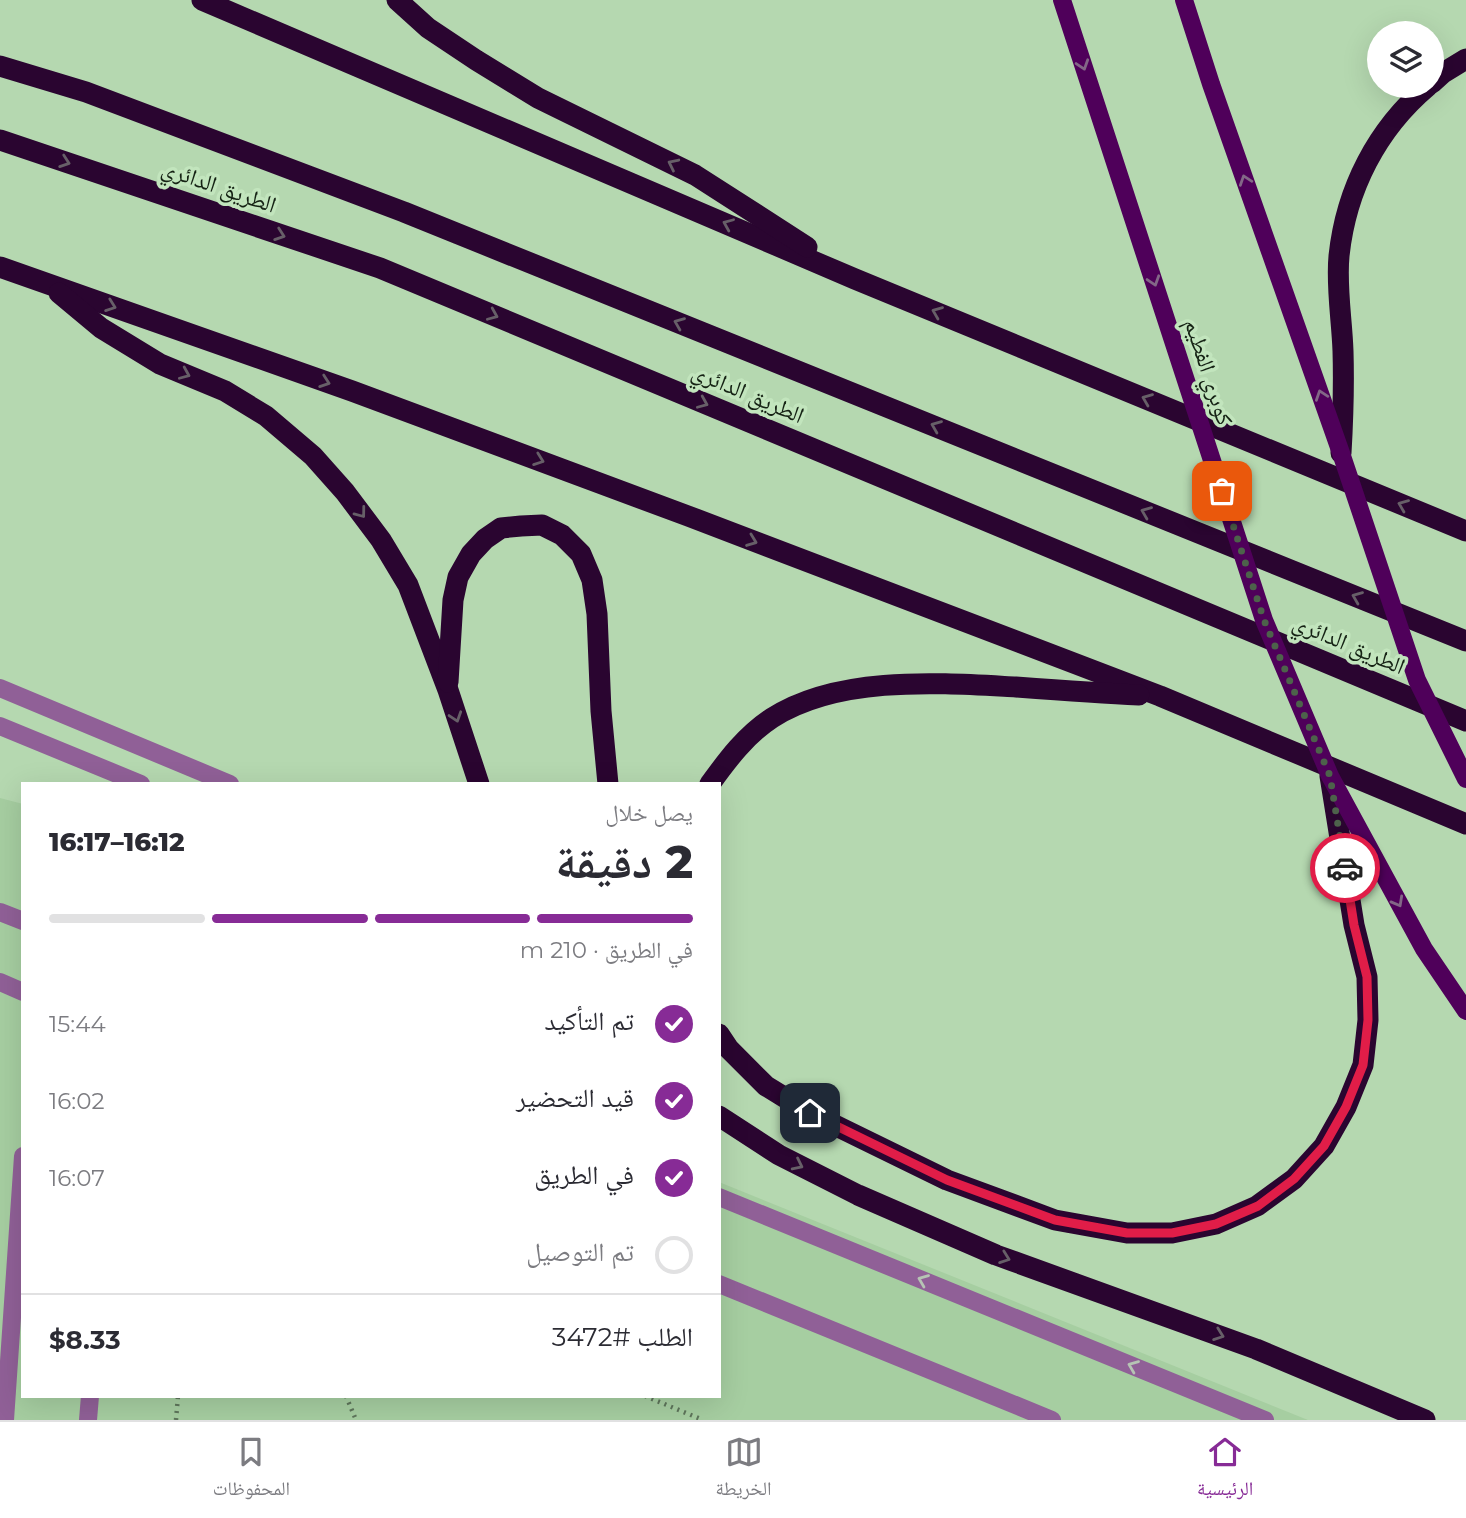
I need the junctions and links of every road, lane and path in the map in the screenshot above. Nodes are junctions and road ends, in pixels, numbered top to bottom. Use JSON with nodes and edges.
{"nodes":[{"id":1,"x":202,"y":0,"type":"edge"},
{"id":2,"x":397,"y":0,"type":"edge"},
{"id":3,"x":1062,"y":0,"type":"edge"},
{"id":4,"x":1184,"y":0,"type":"edge"},
{"id":5,"x":1466,"y":59,"type":"edge"},
{"id":6,"x":0,"y":66,"type":"edge"},
{"id":7,"x":1444,"y":72,"type":"edge"},
{"id":8,"x":1414,"y":98,"type":"edge"},
{"id":9,"x":0,"y":140,"type":"edge"},
{"id":10,"x":0,"y":267,"type":"edge"},
{"id":11,"x":855,"y":279,"type":"junction"},
{"id":12,"x":47,"y":283,"type":"junction"},
{"id":13,"x":1341,"y":453,"type":"junction"},
{"id":14,"x":1466,"y":531,"type":"edge"},
{"id":15,"x":1466,"y":641,"type":"edge"},
{"id":16,"x":0,"y":688,"type":"edge"},
{"id":17,"x":447,"y":690,"type":"junction"},
{"id":18,"x":1160,"y":696,"type":"junction"},
{"id":19,"x":1466,"y":721,"type":"edge"},
{"id":20,"x":0,"y":726,"type":"edge"},
{"id":21,"x":1330,"y":776,"type":"junction"},
{"id":22,"x":1466,"y":779,"type":"edge"},
{"id":23,"x":136,"y":782,"type":"edge"},
{"id":24,"x":225,"y":782,"type":"edge"},
{"id":25,"x":477,"y":782,"type":"edge"},
{"id":26,"x":608,"y":782,"type":"edge"},
{"id":27,"x":712,"y":782,"type":"edge"},
{"id":28,"x":1466,"y":824,"type":"edge"},
{"id":29,"x":0,"y":912,"type":"edge"},
{"id":30,"x":21,"y":919,"type":"edge"},
{"id":31,"x":0,"y":982,"type":"edge"},
{"id":32,"x":21,"y":991,"type":"edge"},
{"id":33,"x":1466,"y":1010,"type":"edge"},
{"id":34,"x":723,"y":1041,"type":"edge"},
{"id":35,"x":721,"y":1117,"type":"edge"},
{"id":36,"x":21,"y":1185,"type":"edge"},
{"id":37,"x":721,"y":1198,"type":"edge"},
{"id":38,"x":721,"y":1285,"type":"edge"},
{"id":39,"x":90,"y":1398,"type":"edge"},
{"id":40,"x":178,"y":1398,"type":"edge"},
{"id":41,"x":347,"y":1398,"type":"edge"},
{"id":42,"x":650,"y":1398,"type":"edge"},
{"id":43,"x":5,"y":1420,"type":"edge"},
{"id":44,"x":88,"y":1420,"type":"edge"},
{"id":45,"x":177,"y":1420,"type":"edge"},
{"id":46,"x":356,"y":1420,"type":"edge"},
{"id":47,"x":703,"y":1420,"type":"edge"},
{"id":48,"x":1052,"y":1420,"type":"edge"},
{"id":49,"x":1265,"y":1420,"type":"edge"},
{"id":50,"x":1425,"y":1420,"type":"edge"}],
"edges":[{"from":11,"to":1,"type":"highway","one_way":true},
{"from":11,"to":2,"type":"highway","one_way":true},
{"from":3,"to":21,"type":"main road","name":"كوبري الفطيم","one_way":true,"bridge":true},
{"from":13,"to":4,"type":"main road","one_way":true,"bridge":true},
{"from":5,"to":7,"type":"highway"},
{"from":15,"to":6,"type":"highway","name":"الطريق الدائري","one_way":true},
{"from":8,"to":13,"type":"highway"},
{"from":9,"to":19,"type":"highway","name":"الطريق الدائري","one_way":true},
{"from":10,"to":12,"type":"highway"},
{"from":14,"to":11,"type":"highway","one_way":true},
{"from":12,"to":17,"type":"highway","one_way":true},
{"from":12,"to":18,"type":"highway","one_way":true},
{"from":13,"to":22,"type":"main road","bridge":true},
{"from":16,"to":24,"type":"street"},
{"from":17,"to":25,"type":"highway","one_way":true},
{"from":17,"to":26,"type":"highway"},
{"from":18,"to":27,"type":"highway"},
{"from":18,"to":28,"type":"highway"},
{"from":20,"to":23,"type":"street"},
{"from":21,"to":33,"type":"main road","name":"كوبري الفطيم","one_way":true,"bridge":true},
{"from":21,"to":34,"type":"highway"},
{"from":29,"to":30,"type":"street"},
{"from":31,"to":32,"type":"street"},
{"from":35,"to":50,"type":"highway","one_way":true},
{"from":36,"to":43,"type":"street"},
{"from":49,"to":37,"type":"street","one_way":true},
{"from":38,"to":48,"type":"street"},
{"from":39,"to":44,"type":"street"},
{"from":40,"to":45,"type":"path"},
{"from":41,"to":46,"type":"path"},
{"from":42,"to":47,"type":"path"}]}
